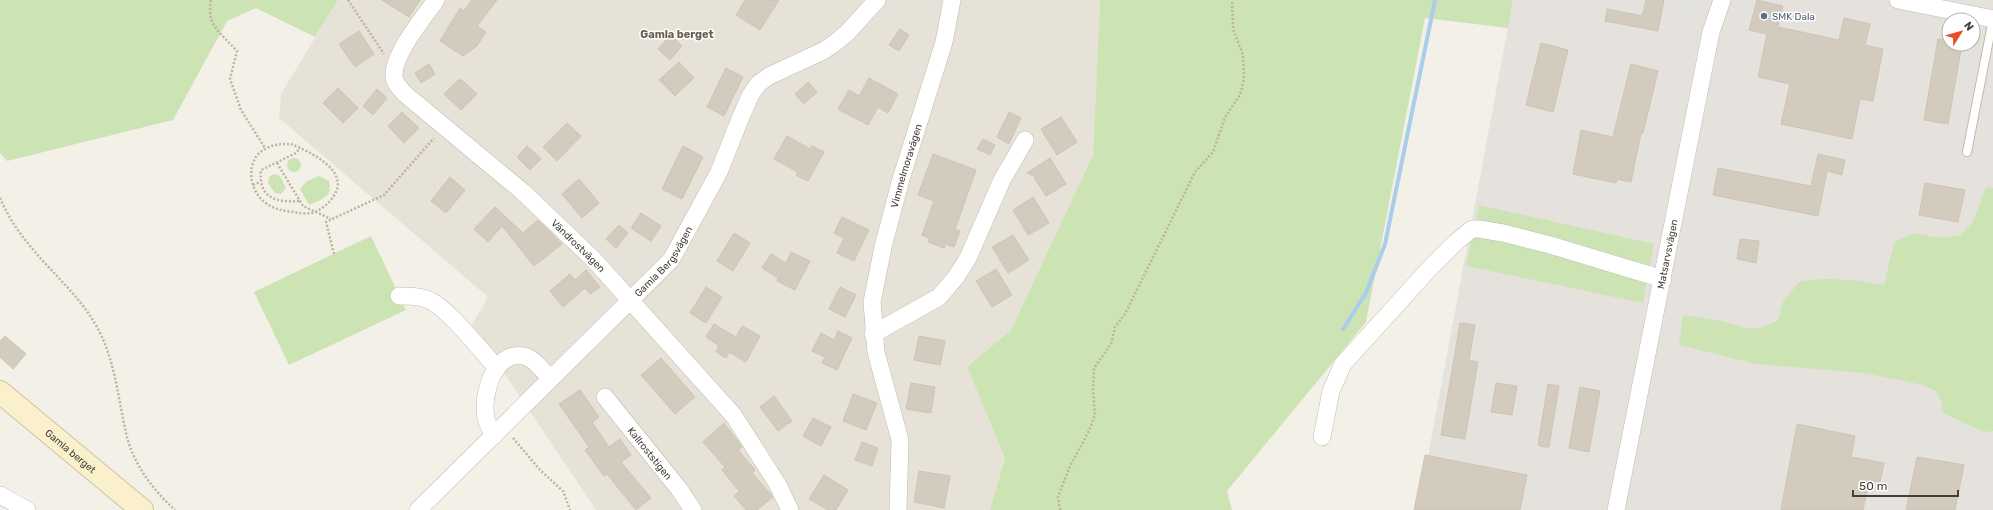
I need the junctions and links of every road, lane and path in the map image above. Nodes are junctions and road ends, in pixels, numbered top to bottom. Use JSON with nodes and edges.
{"nodes":[{"id":1,"x":212,"y":0,"type":"edge"},
{"id":2,"x":348,"y":0,"type":"edge"},
{"id":3,"x":436,"y":0,"type":"edge"},
{"id":4,"x":877,"y":0,"type":"edge"},
{"id":5,"x":952,"y":0,"type":"edge"},
{"id":6,"x":1232,"y":0,"type":"edge"},
{"id":7,"x":1722,"y":0,"type":"edge"},
{"id":8,"x":1898,"y":0,"type":"edge"},
{"id":9,"x":1993,"y":19,"type":"edge"},
{"id":10,"x":394,"y":70,"type":"junction"},
{"id":11,"x":445,"y":126,"type":"junction"},
{"id":12,"x":1024,"y":140,"type":"dead end"},
{"id":13,"x":265,"y":148,"type":"junction"},
{"id":14,"x":300,"y":148,"type":"junction"},
{"id":15,"x":1967,"y":152,"type":"dead end"},
{"id":16,"x":277,"y":163,"type":"junction"},
{"id":17,"x":260,"y":182,"type":"junction"},
{"id":18,"x":253,"y":185,"type":"junction"},
{"id":19,"x":0,"y":198,"type":"edge"},
{"id":20,"x":299,"y":201,"type":"junction"},
{"id":21,"x":316,"y":211,"type":"junction"},
{"id":22,"x":331,"y":219,"type":"junction"},
{"id":23,"x":334,"y":254,"type":"dead end"},
{"id":24,"x":1663,"y":279,"type":"junction"},
{"id":25,"x":399,"y":296,"type":"dead end"},
{"id":26,"x":629,"y":300,"type":"junction"},
{"id":27,"x":873,"y":334,"type":"junction"},
{"id":28,"x":497,"y":368,"type":"junction"},
{"id":29,"x":550,"y":378,"type":"junction"},
{"id":30,"x":0,"y":392,"type":"edge"},
{"id":31,"x":605,"y":397,"type":"dead end"},
{"id":32,"x":498,"y":431,"type":"junction"},
{"id":33,"x":1322,"y":437,"type":"dead end"},
{"id":34,"x":0,"y":495,"type":"edge"},
{"id":35,"x":26,"y":510,"type":"edge"},
{"id":36,"x":142,"y":510,"type":"edge"},
{"id":37,"x":175,"y":510,"type":"edge"},
{"id":38,"x":418,"y":510,"type":"edge"},
{"id":39,"x":570,"y":510,"type":"edge"},
{"id":40,"x":694,"y":510,"type":"edge"},
{"id":41,"x":790,"y":510,"type":"edge"},
{"id":42,"x":898,"y":510,"type":"edge"},
{"id":43,"x":1060,"y":510,"type":"edge"},
{"id":44,"x":1616,"y":510,"type":"edge"}],
"edges":[{"from":1,"to":13,"type":"path"},
{"from":2,"to":10,"type":"path"},
{"from":3,"to":10,"type":"street"},
{"from":4,"to":26,"type":"street","name":"Gamla Bergsvägen"},
{"from":5,"to":27,"type":"street","name":"Vimmelmoravägen"},
{"from":6,"to":43,"type":"path"},
{"from":7,"to":24,"type":"street","name":"Matsarvsvägen"},
{"from":8,"to":9,"type":"street"},
{"from":9,"to":15,"type":"lane"},
{"from":10,"to":11,"type":"street","name":"Vändrostvägen"},
{"from":11,"to":22,"type":"path"},
{"from":11,"to":26,"type":"street","name":"Vändrostvägen"},
{"from":12,"to":27,"type":"street"},
{"from":13,"to":14,"type":"path"},
{"from":13,"to":18,"type":"path"},
{"from":14,"to":16,"type":"path"},
{"from":14,"to":21,"type":"path"},
{"from":16,"to":17,"type":"path"},
{"from":16,"to":20,"type":"path"},
{"from":17,"to":18,"type":"path"},
{"from":17,"to":20,"type":"path"},
{"from":18,"to":21,"type":"path"},
{"from":19,"to":37,"type":"path"},
{"from":20,"to":21,"type":"path"},
{"from":21,"to":22,"type":"path"},
{"from":22,"to":23,"type":"path"},
{"from":24,"to":33,"type":"street"},
{"from":24,"to":44,"type":"street","name":"Matsarvsvägen"},
{"from":25,"to":28,"type":"street"},
{"from":26,"to":29,"type":"street","name":"Gamla Bergsvägen"},
{"from":26,"to":41,"type":"street","name":"Vändrostvägen"},
{"from":27,"to":42,"type":"street","name":"Vimmelmoravägen"},
{"from":28,"to":29,"type":"street"},
{"from":28,"to":32,"type":"street"},
{"from":29,"to":32,"type":"street","name":"Gamla Bergsvägen"},
{"from":30,"to":36,"type":"main road","name":"Gamla berget"},
{"from":31,"to":40,"type":"street","name":"Kallroststigen"},
{"from":32,"to":38,"type":"street","name":"Gamla Bergsvägen"},
{"from":32,"to":39,"type":"path"},
{"from":34,"to":35,"type":"street"}]}
